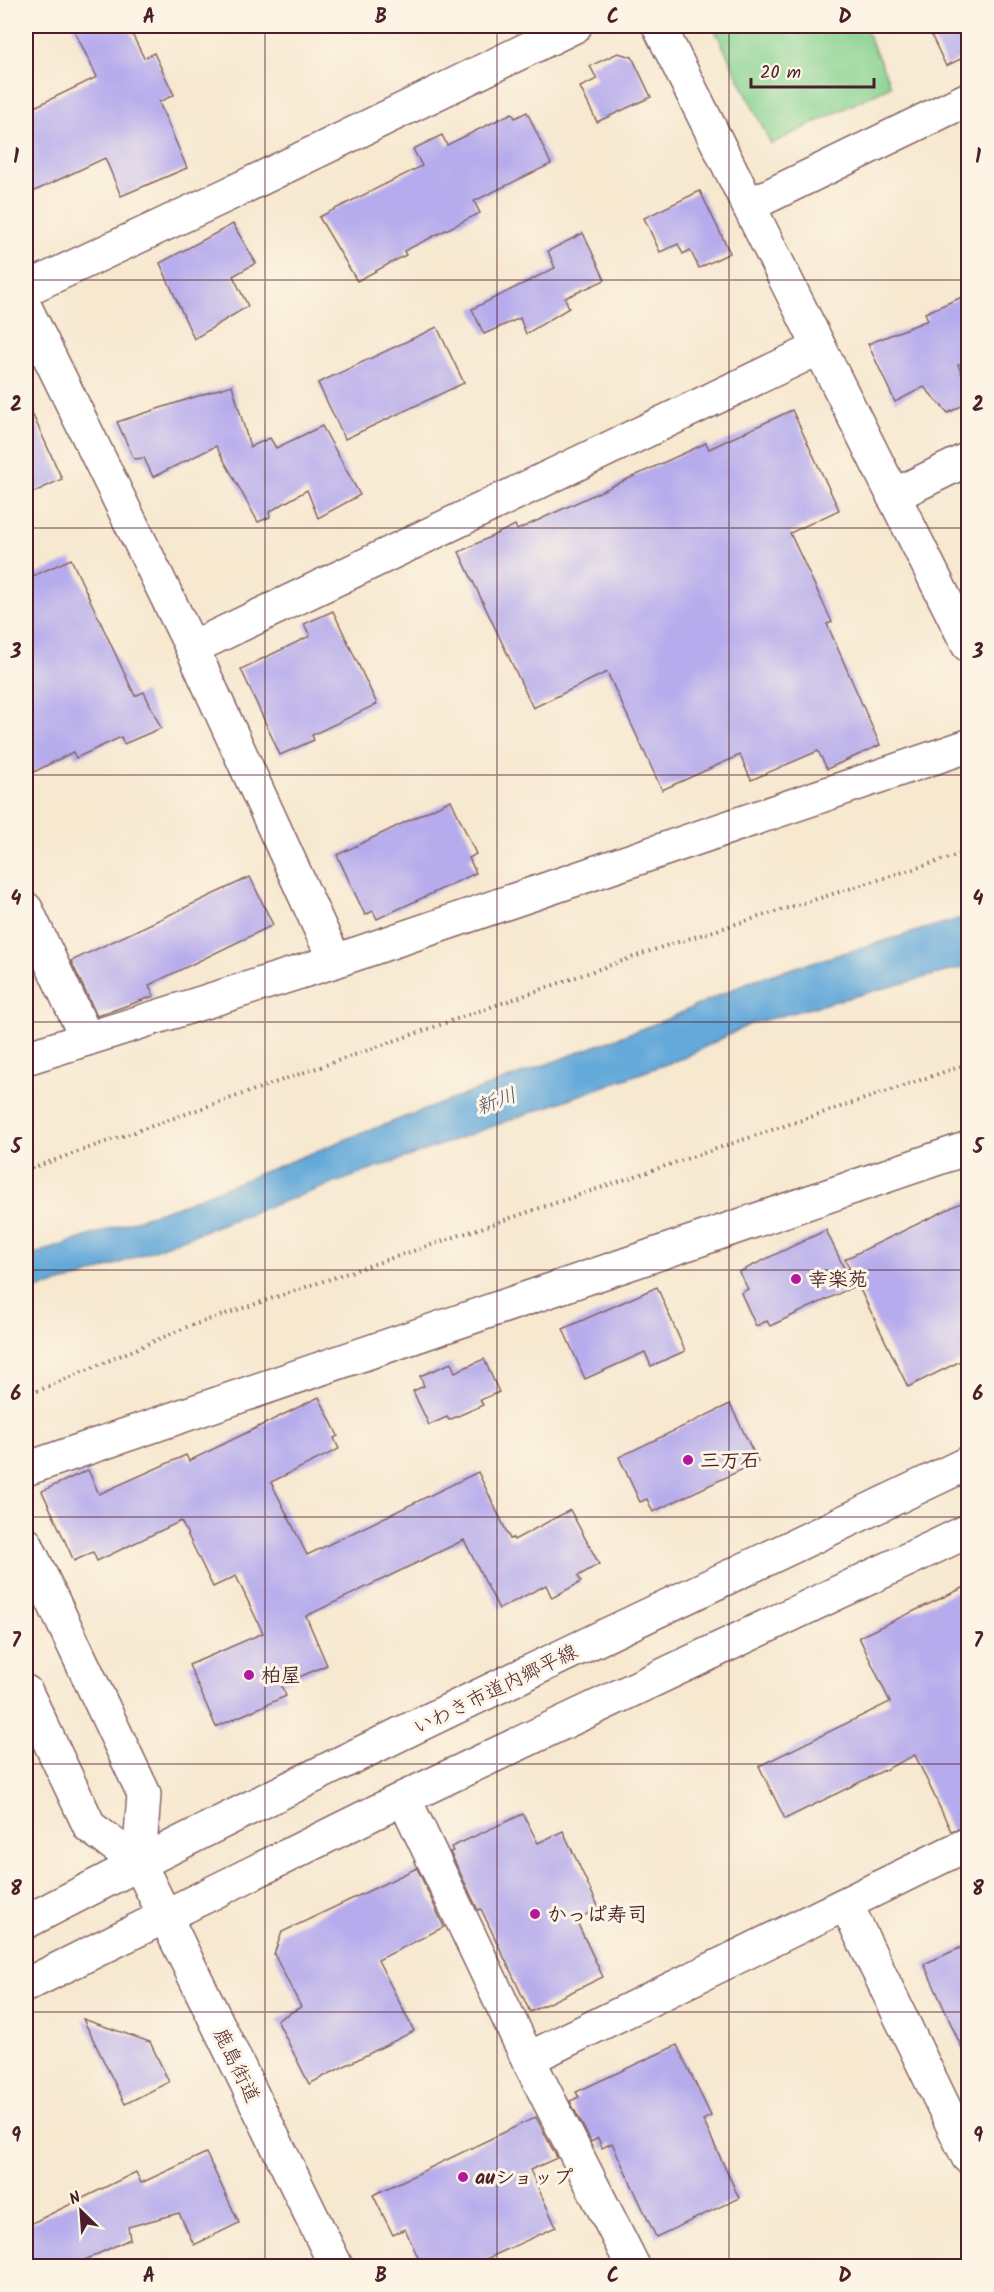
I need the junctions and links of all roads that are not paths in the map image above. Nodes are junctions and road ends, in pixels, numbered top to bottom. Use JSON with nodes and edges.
{"nodes":[{"id":1,"x":575,"y":26,"type":"edge"},
{"id":2,"x":660,"y":26,"type":"edge"},
{"id":3,"x":969,"y":99,"type":"edge"},
{"id":4,"x":750,"y":205,"type":"junction"},
{"id":5,"x":26,"y":290,"type":"edge"},
{"id":6,"x":26,"y":309,"type":"edge"},
{"id":7,"x":819,"y":348,"type":"junction"},
{"id":8,"x":969,"y":459,"type":"edge"},
{"id":9,"x":893,"y":496,"type":"junction"},
{"id":10,"x":969,"y":645,"type":"edge"},
{"id":11,"x":192,"y":648,"type":"junction"},
{"id":12,"x":969,"y":746,"type":"edge"},
{"id":13,"x":26,"y":909,"type":"edge"},
{"id":14,"x":335,"y":961,"type":"junction"},
{"id":15,"x":87,"y":1039,"type":"junction"},
{"id":16,"x":26,"y":1058,"type":"edge"},
{"id":17,"x":969,"y":1148,"type":"edge"},
{"id":18,"x":969,"y":1463,"type":"edge"},
{"id":19,"x":26,"y":1469,"type":"edge"},
{"id":20,"x":969,"y":1531,"type":"edge"},
{"id":21,"x":26,"y":1544,"type":"edge"},
{"id":22,"x":26,"y":1692,"type":"edge"},
{"id":23,"x":405,"y":1798,"type":"junction"},
{"id":24,"x":969,"y":1844,"type":"edge"},
{"id":25,"x":139,"y":1863,"type":"junction"},
{"id":26,"x":846,"y":1904,"type":"junction"},
{"id":27,"x":165,"y":1917,"type":"junction"},
{"id":28,"x":26,"y":1922,"type":"edge"},
{"id":29,"x":26,"y":1985,"type":"edge"},
{"id":30,"x":528,"y":2059,"type":"junction"},
{"id":31,"x":969,"y":2157,"type":"edge"},
{"id":32,"x":336,"y":2266,"type":"edge"},
{"id":33,"x":633,"y":2266,"type":"edge"}],
"edges":[{"from":1,"to":5,"type":"street"},
{"from":2,"to":4,"type":"street"},
{"from":3,"to":4,"type":"street"},
{"from":4,"to":7,"type":"street"},
{"from":6,"to":11,"type":"street"},
{"from":7,"to":9,"type":"street"},
{"from":7,"to":11,"type":"street"},
{"from":8,"to":9,"type":"street"},
{"from":9,"to":10,"type":"street"},
{"from":11,"to":14,"type":"street"},
{"from":12,"to":14,"type":"street"},
{"from":13,"to":15,"type":"street"},
{"from":14,"to":15,"type":"street"},
{"from":15,"to":16,"type":"street"},
{"from":17,"to":19,"type":"street"},
{"from":18,"to":25,"type":"street","name":"いわき市道内郷平線"},
{"from":20,"to":23,"type":"street"},
{"from":21,"to":25,"type":"street","name":"鹿島街道"},
{"from":22,"to":25,"type":"street","name":"鹿島街道"},
{"from":23,"to":27,"type":"street"},
{"from":23,"to":30,"type":"street"},
{"from":24,"to":26,"type":"street"},
{"from":25,"to":27,"type":"street","name":"鹿島街道"},
{"from":25,"to":28,"type":"street","name":"いわき市道内郷平線"},
{"from":26,"to":30,"type":"street"},
{"from":26,"to":31,"type":"street"},
{"from":27,"to":29,"type":"street"},
{"from":27,"to":32,"type":"street","name":"鹿島街道"},
{"from":30,"to":33,"type":"street"}]}
